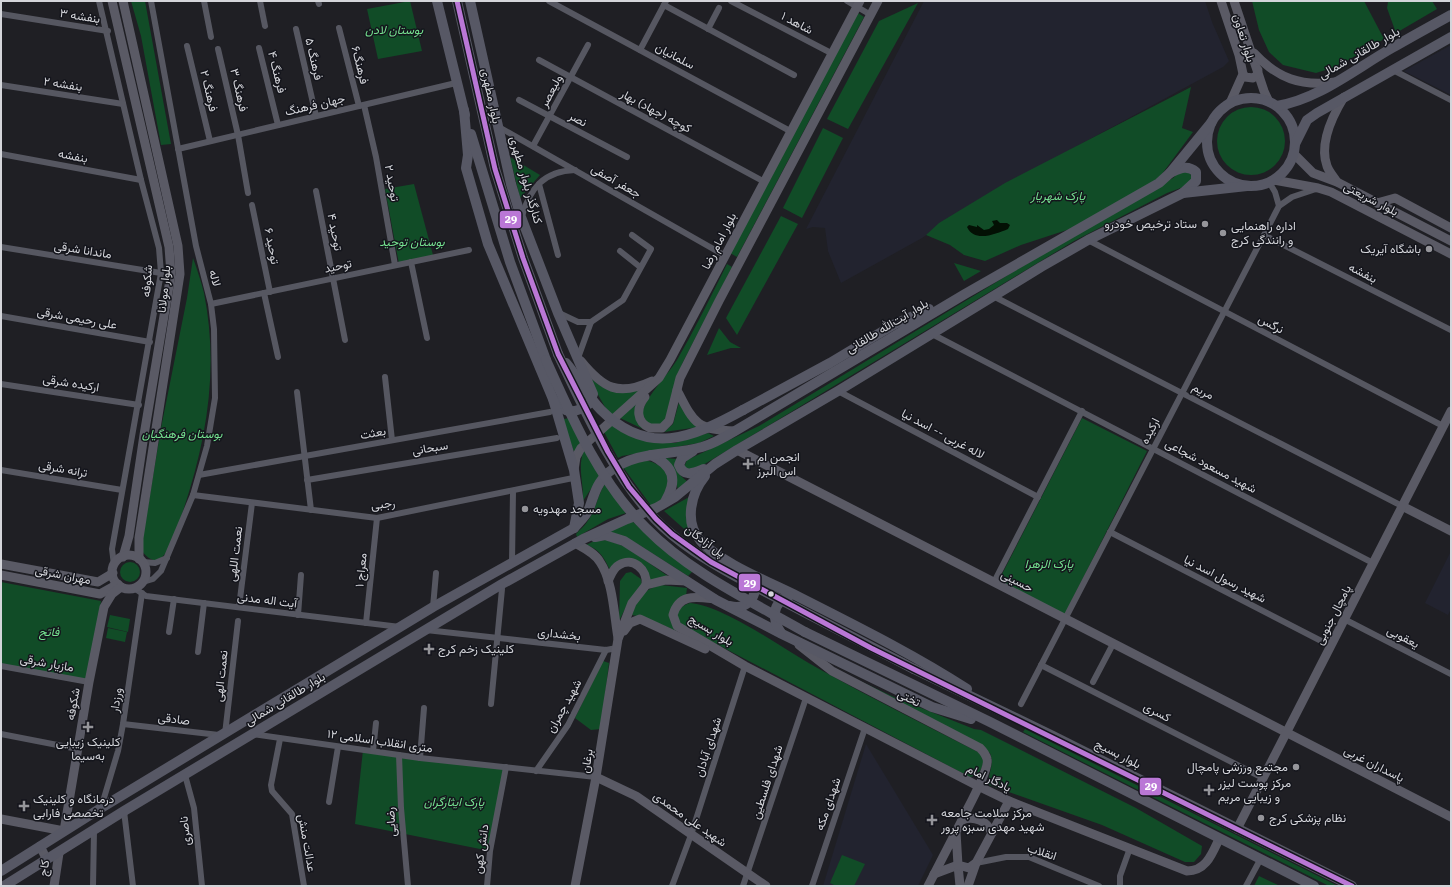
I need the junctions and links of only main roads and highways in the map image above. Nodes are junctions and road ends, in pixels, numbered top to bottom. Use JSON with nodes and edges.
{"nodes":[{"id":1,"x":112,"y":1,"type":"edge"},
{"id":2,"x":123,"y":1,"type":"edge"},
{"id":3,"x":437,"y":1,"type":"edge"},
{"id":4,"x":457,"y":1,"type":"edge"},
{"id":5,"x":470,"y":1,"type":"edge"},
{"id":6,"x":878,"y":1,"type":"edge"},
{"id":7,"x":1220,"y":1,"type":"edge"},
{"id":8,"x":1234,"y":1,"type":"edge"},
{"id":9,"x":858,"y":4,"type":"edge"},
{"id":10,"x":1451,"y":15,"type":"edge"},
{"id":11,"x":1451,"y":37,"type":"edge"},
{"id":12,"x":1252,"y":51,"type":"junction"},
{"id":13,"x":1258,"y":70,"type":"junction"},
{"id":14,"x":1243,"y":74,"type":"junction"},
{"id":15,"x":1336,"y":82,"type":"junction"},
{"id":16,"x":1311,"y":95,"type":"junction"},
{"id":17,"x":1344,"y":96,"type":"junction"},
{"id":18,"x":1230,"y":103,"type":"junction"},
{"id":19,"x":1273,"y":104,"type":"junction"},
{"id":20,"x":464,"y":110,"type":"junction"},
{"id":21,"x":1321,"y":111,"type":"junction"},
{"id":22,"x":1211,"y":123,"type":"junction"},
{"id":23,"x":1295,"y":149,"type":"junction"},
{"id":24,"x":1170,"y":173,"type":"junction"},
{"id":25,"x":1313,"y":173,"type":"junction"},
{"id":26,"x":1272,"y":181,"type":"junction"},
{"id":27,"x":1337,"y":182,"type":"junction"},
{"id":28,"x":1247,"y":186,"type":"junction"},
{"id":29,"x":1308,"y":186,"type":"junction"},
{"id":30,"x":1183,"y":193,"type":"junction"},
{"id":31,"x":1376,"y":203,"type":"junction"},
{"id":32,"x":1451,"y":228,"type":"edge"},
{"id":33,"x":1451,"y":241,"type":"edge"},
{"id":34,"x":1451,"y":254,"type":"edge"},
{"id":35,"x":965,"y":294,"type":"junction"},
{"id":36,"x":558,"y":354,"type":"junction"},
{"id":37,"x":578,"y":358,"type":"junction"},
{"id":38,"x":659,"y":378,"type":"junction"},
{"id":39,"x":677,"y":390,"type":"junction"},
{"id":40,"x":553,"y":399,"type":"junction"},
{"id":41,"x":1451,"y":411,"type":"edge"},
{"id":42,"x":735,"y":431,"type":"junction"},
{"id":43,"x":703,"y":447,"type":"junction"},
{"id":44,"x":737,"y":450,"type":"junction"},
{"id":45,"x":651,"y":455,"type":"junction"},
{"id":46,"x":715,"y":464,"type":"junction"},
{"id":47,"x":574,"y":474,"type":"junction"},
{"id":48,"x":664,"y":503,"type":"junction"},
{"id":49,"x":1402,"y":506,"type":"junction"},
{"id":50,"x":574,"y":528,"type":"junction"},
{"id":51,"x":1451,"y":531,"type":"edge"},
{"id":52,"x":579,"y":541,"type":"junction"},
{"id":53,"x":123,"y":557,"type":"junction"},
{"id":54,"x":141,"y":560,"type":"junction"},
{"id":55,"x":1,"y":564,"type":"edge"},
{"id":56,"x":114,"y":569,"type":"junction"},
{"id":57,"x":747,"y":571,"type":"junction"},
{"id":58,"x":1,"y":575,"type":"edge"},
{"id":59,"x":608,"y":581,"type":"junction"},
{"id":60,"x":689,"y":581,"type":"junction"},
{"id":61,"x":119,"y":585,"type":"junction"},
{"id":62,"x":646,"y":585,"type":"junction"},
{"id":63,"x":798,"y":597,"type":"junction"},
{"id":64,"x":716,"y":600,"type":"junction"},
{"id":65,"x":726,"y":605,"type":"junction"},
{"id":66,"x":782,"y":634,"type":"junction"},
{"id":67,"x":794,"y":640,"type":"junction"},
{"id":68,"x":618,"y":643,"type":"junction"},
{"id":69,"x":745,"y":666,"type":"junction"},
{"id":70,"x":914,"y":669,"type":"joint"},
{"id":71,"x":997,"y":709,"type":"junction"},
{"id":72,"x":999,"y":728,"type":"junction"},
{"id":73,"x":1286,"y":733,"type":"junction"},
{"id":74,"x":596,"y":777,"type":"junction"},
{"id":75,"x":978,"y":786,"type":"junction"},
{"id":76,"x":1009,"y":801,"type":"junction"},
{"id":77,"x":1451,"y":817,"type":"edge"},
{"id":78,"x":1,"y":819,"type":"edge"},
{"id":79,"x":962,"y":820,"type":"junction"},
{"id":80,"x":1237,"y":829,"type":"junction"},
{"id":81,"x":64,"y":832,"type":"junction"},
{"id":82,"x":956,"y":832,"type":"junction"},
{"id":83,"x":992,"y":833,"type":"junction"},
{"id":84,"x":1219,"y":839,"type":"junction"},
{"id":85,"x":40,"y":846,"type":"junction"},
{"id":86,"x":59,"y":853,"type":"junction"},
{"id":87,"x":47,"y":860,"type":"junction"},
{"id":88,"x":976,"y":863,"type":"junction"},
{"id":89,"x":958,"y":865,"type":"junction"},
{"id":90,"x":1,"y":871,"type":"edge"},
{"id":91,"x":934,"y":874,"type":"junction"},
{"id":92,"x":4,"y":886,"type":"edge"},
{"id":93,"x":54,"y":886,"type":"edge"},
{"id":94,"x":576,"y":886,"type":"edge"},
{"id":95,"x":766,"y":886,"type":"edge"},
{"id":96,"x":928,"y":886,"type":"edge"},
{"id":97,"x":960,"y":886,"type":"edge"},
{"id":98,"x":968,"y":886,"type":"edge"},
{"id":99,"x":1314,"y":886,"type":"edge"},
{"id":100,"x":1352,"y":886,"type":"edge"}],
"edges":[{"from":1,"to":53,"type":"main road","name":"بلوار مولانا"},
{"from":2,"to":54,"type":"main road","name":"بلوار مولانا"},
{"from":3,"to":20,"type":"main road"},
{"from":4,"to":36,"type":"main road","name":"بلوار مطهری"},
{"from":5,"to":37,"type":"main road","name":"کنارگذر بلوار مطهری"},
{"from":6,"to":39,"type":"main road"},
{"from":7,"to":14,"type":"main road","name":"بلوار تعاون"},
{"from":8,"to":12,"type":"main road","name":"بلوار تعاون"},
{"from":9,"to":38,"type":"main road","name":"بلوار امام رضا"},
{"from":10,"to":15,"type":"main road","name":"بلوار طالقانی شمالی"},
{"from":11,"to":17,"type":"main road"},
{"from":12,"to":13,"type":"main road","name":"بلوار تعاون"},
{"from":12,"to":15,"type":"main road"},
{"from":13,"to":14,"type":"main road"},
{"from":13,"to":19,"type":"main road","name":"بلوار تعاون"},
{"from":14,"to":18,"type":"main road","name":"بلوار تعاون"},
{"from":15,"to":16,"type":"main road","name":"بلوار طالقانی شمالی"},
{"from":16,"to":19,"type":"main road","name":"بلوار طالقانی شمالی"},
{"from":16,"to":21,"type":"main road"},
{"from":17,"to":21,"type":"main road"},
{"from":17,"to":27,"type":"main road"},
{"from":18,"to":19,"type":"main road"},
{"from":18,"to":22,"type":"main road"},
{"from":19,"to":23,"type":"main road"},
{"from":20,"to":40,"type":"main road"},
{"from":20,"to":72,"type":"main road","bridge":true},
{"from":21,"to":23,"type":"main road"},
{"from":22,"to":24,"type":"main road","name":"بلوار آیت‌الله طالقانی"},
{"from":22,"to":28,"type":"main road"},
{"from":23,"to":25,"type":"main road","name":"بلوار شریعتی"},
{"from":23,"to":26,"type":"main road"},
{"from":24,"to":30,"type":"main road"},
{"from":24,"to":35,"type":"main road","name":"بلوار آیت‌الله طالقانی"},
{"from":25,"to":27,"type":"main road","name":"بلوار شریعتی"},
{"from":25,"to":29,"type":"main road"},
{"from":26,"to":28,"type":"main road"},
{"from":26,"to":29,"type":"main road","name":"بلوار شریعتی"},
{"from":27,"to":31,"type":"main road","name":"بلوار شریعتی"},
{"from":28,"to":30,"type":"main road"},
{"from":29,"to":34,"type":"main road","name":"بلوار شریعتی"},
{"from":30,"to":44,"type":"main road"},
{"from":31,"to":32,"type":"main road"},
{"from":31,"to":33,"type":"main road","name":"بلوار شریعتی"},
{"from":35,"to":36,"type":"main road","bridge":true},
{"from":35,"to":42,"type":"main road","name":"بلوار آیت‌الله طالقانی"},
{"from":36,"to":70,"type":"main road","name":"پل آزادگان","bridge":true},
{"from":37,"to":38,"type":"main road"},
{"from":37,"to":40,"type":"main road","name":"کنارگذر بلوار مطهری"},
{"from":38,"to":39,"type":"main road"},
{"from":38,"to":47,"type":"main road","name":"بلوار امام رضا"},
{"from":39,"to":42,"type":"main road"},
{"from":40,"to":47,"type":"main road"},
{"from":41,"to":49,"type":"main road","name":"پامچال جنوبی"},
{"from":42,"to":43,"type":"main road","name":"بلوار آیت‌الله طالقانی"},
{"from":43,"to":45,"type":"main road","name":"بلوار آیت‌الله طالقانی"},
{"from":43,"to":46,"type":"main road"},
{"from":44,"to":46,"type":"main road"},
{"from":44,"to":73,"type":"main road","name":"حسینی"},
{"from":45,"to":48,"type":"main road"},
{"from":45,"to":50,"type":"main road","name":"بلوار آیت‌الله طالقانی"},
{"from":46,"to":48,"type":"main road"},
{"from":46,"to":57,"type":"main road"},
{"from":47,"to":50,"type":"main road"},
{"from":48,"to":52,"type":"main road"},
{"from":49,"to":51,"type":"main road"},
{"from":49,"to":73,"type":"main road","name":"پامچال جنوبی"},
{"from":50,"to":81,"type":"main road","name":"بلوار طالقانی شمالی"},
{"from":52,"to":59,"type":"main road","name":"برغان"},
{"from":52,"to":60,"type":"main road"},
{"from":52,"to":86,"type":"main road","name":"بلوار طالقانی شمالی"},
{"from":53,"to":54,"type":"main road"},
{"from":53,"to":56,"type":"main road"},
{"from":54,"to":61,"type":"main road"},
{"from":55,"to":56,"type":"main road","name":"مهران شرقی"},
{"from":56,"to":61,"type":"main road"},
{"from":57,"to":63,"type":"main road"},
{"from":57,"to":65,"type":"main road"},
{"from":58,"to":61,"type":"main road","name":"مهران شرقی"},
{"from":59,"to":62,"type":"main road"},
{"from":59,"to":68,"type":"main road","name":"برغان"},
{"from":60,"to":62,"type":"main road"},
{"from":60,"to":64,"type":"main road"},
{"from":61,"to":81,"type":"main road","name":"شکوفه"},
{"from":62,"to":68,"type":"main road","name":"برغان"},
{"from":63,"to":66,"type":"main road"},
{"from":63,"to":71,"type":"main road"},
{"from":64,"to":65,"type":"main road"},
{"from":64,"to":69,"type":"main road","name":"بلوار بسیج"},
{"from":65,"to":66,"type":"main road"},
{"from":66,"to":67,"type":"main road"},
{"from":67,"to":72,"type":"main road"},
{"from":67,"to":75,"type":"main road","name":"تختی"},
{"from":68,"to":69,"type":"main road"},
{"from":68,"to":74,"type":"main road","name":"برغان"},
{"from":69,"to":75,"type":"main road","name":"یادگار امام"},
{"from":70,"to":71,"type":"main road","name":"بلوار بسیج"},
{"from":71,"to":80,"type":"main road","name":"بلوار بسیج"},
{"from":72,"to":84,"type":"main road"},
{"from":73,"to":77,"type":"main road","name":"پاسداران غربی"},
{"from":73,"to":80,"type":"main road","name":"پامچال جنوبی"},
{"from":74,"to":94,"type":"main road","name":"برغان"},
{"from":74,"to":95,"type":"main road","name":"شهید علی محمدی"},
{"from":75,"to":76,"type":"main road","name":"یادگار امام"},
{"from":75,"to":79,"type":"main road"},
{"from":76,"to":83,"type":"main road"},
{"from":76,"to":84,"type":"main road","name":"یادگار امام"},
{"from":78,"to":81,"type":"main road"},
{"from":79,"to":82,"type":"main road"},
{"from":79,"to":83,"type":"main road"},
{"from":80,"to":100,"type":"main road","name":"بلوار بسیج"},
{"from":81,"to":85,"type":"main road","name":"بلوار طالقانی شمالی"},
{"from":82,"to":89,"type":"main road"},
{"from":82,"to":91,"type":"main road"},
{"from":83,"to":88,"type":"main road"},
{"from":84,"to":99,"type":"main road"},
{"from":85,"to":87,"type":"main road"},
{"from":85,"to":90,"type":"main road","name":"بلوار طالقانی شمالی"},
{"from":86,"to":87,"type":"main road","name":"بلوار طالقانی شمالی"},
{"from":86,"to":93,"type":"main road","name":"کاج"},
{"from":87,"to":92,"type":"main road","name":"بلوار طالقانی شمالی"},
{"from":88,"to":89,"type":"main road"},
{"from":88,"to":98,"type":"main road"},
{"from":89,"to":91,"type":"main road"},
{"from":89,"to":97,"type":"main road"},
{"from":91,"to":96,"type":"main road"}]}
